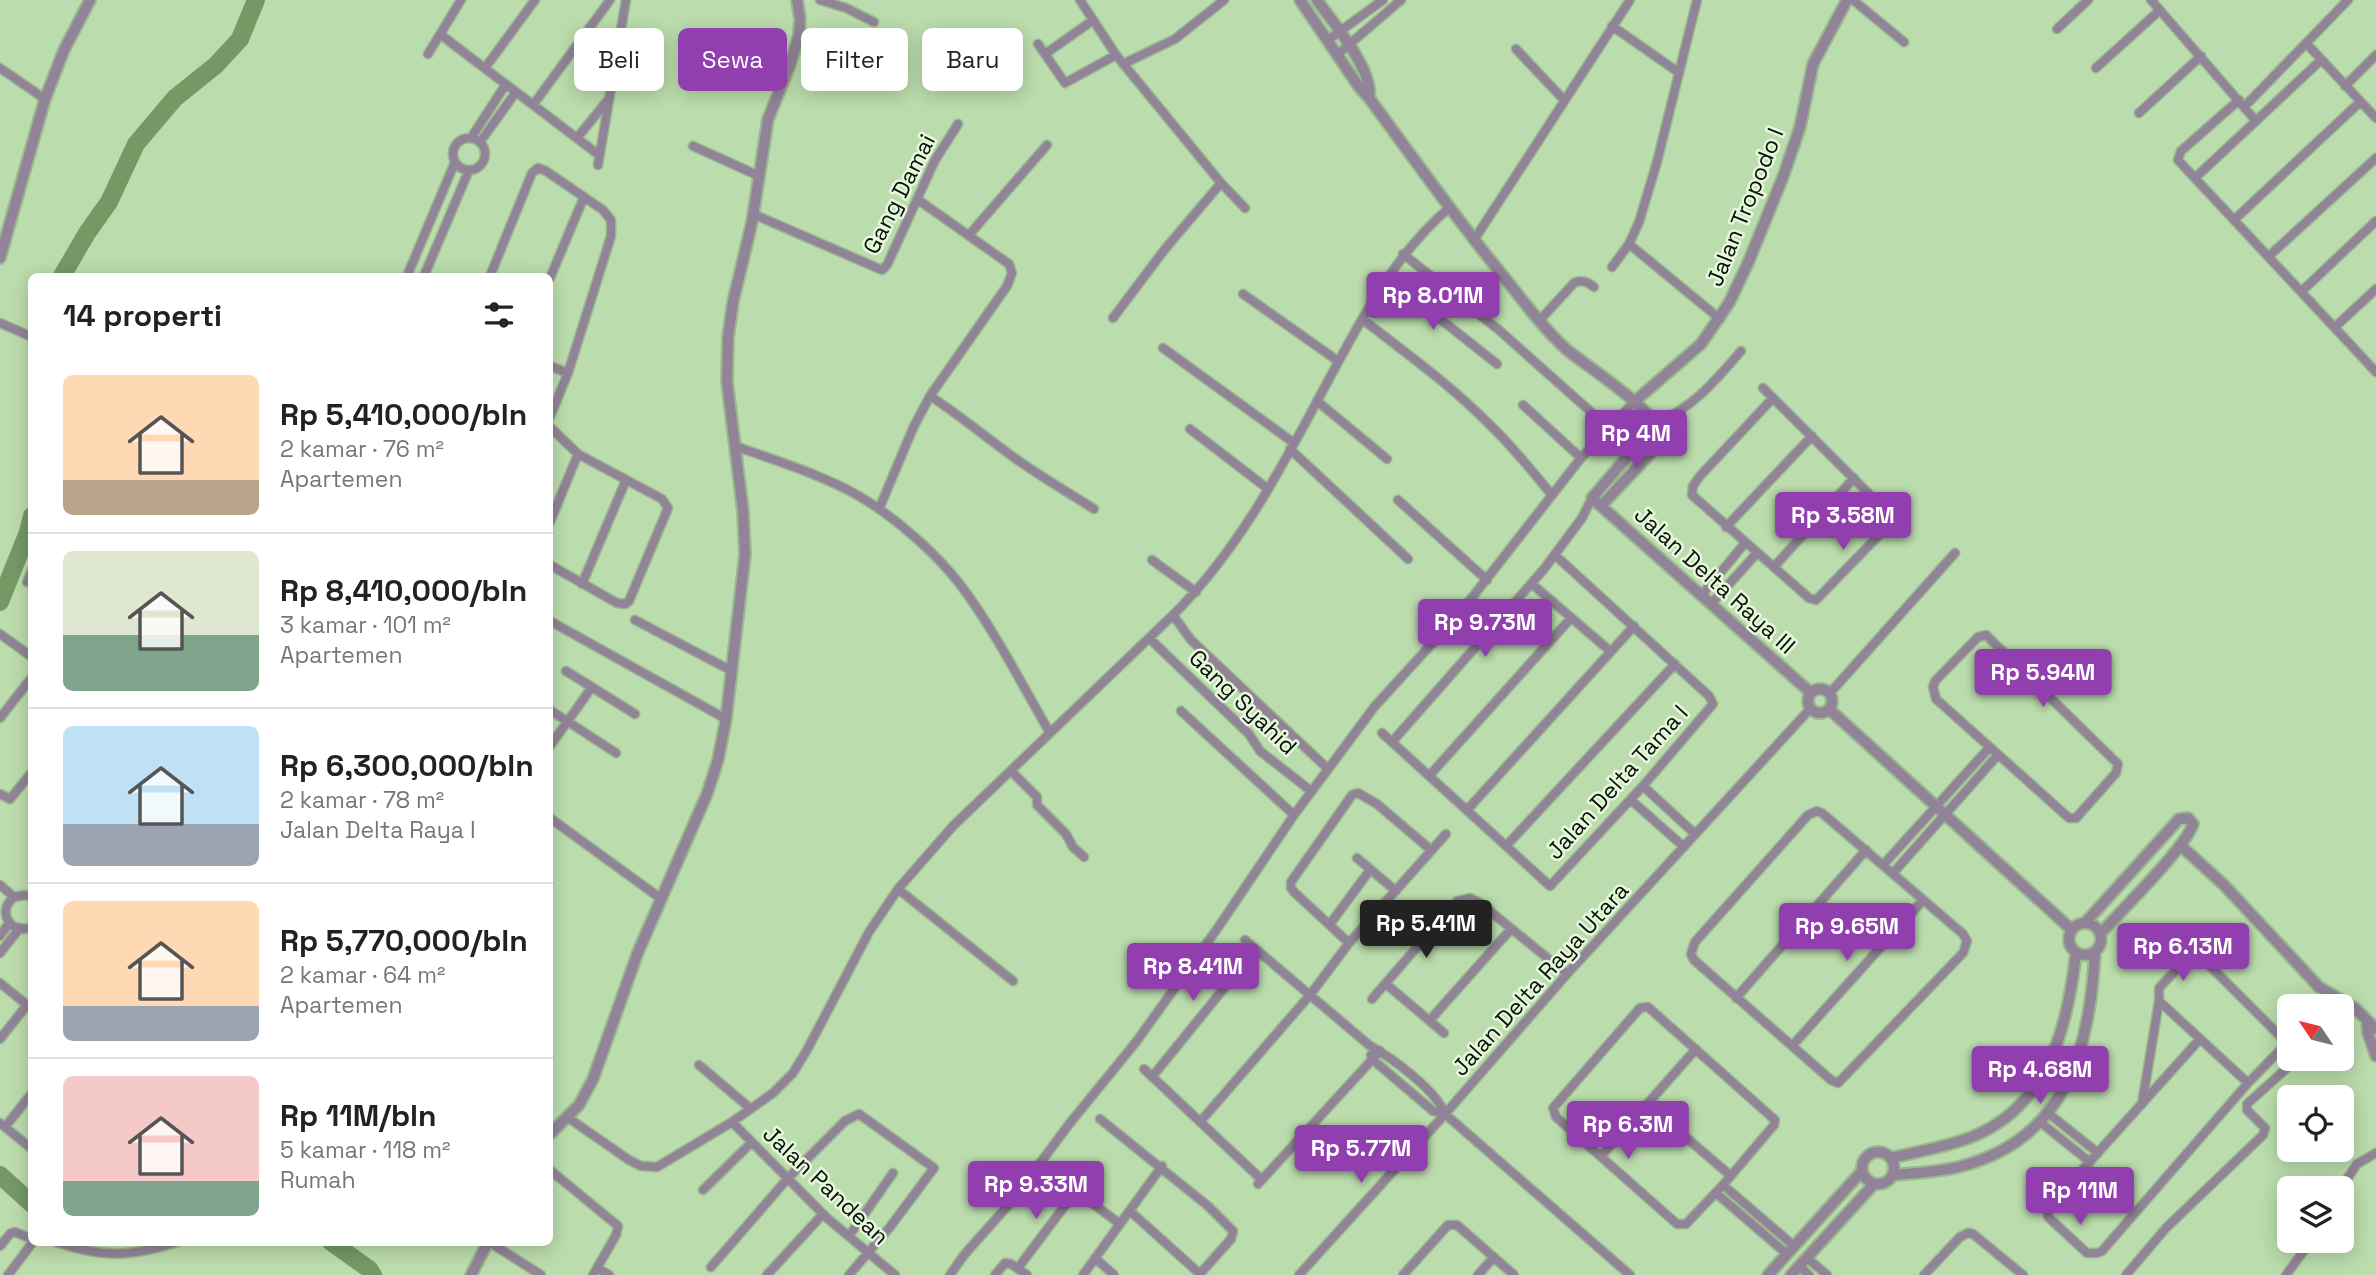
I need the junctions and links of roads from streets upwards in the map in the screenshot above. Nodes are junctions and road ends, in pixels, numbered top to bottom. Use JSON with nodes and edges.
{"nodes":[{"id":1,"x":90,"y":0,"type":"edge"},
{"id":2,"x":461,"y":0,"type":"edge"},
{"id":3,"x":536,"y":0,"type":"edge"},
{"id":4,"x":610,"y":0,"type":"edge"},
{"id":5,"x":626,"y":0,"type":"edge"},
{"id":6,"x":797,"y":0,"type":"edge"},
{"id":7,"x":820,"y":0,"type":"edge"},
{"id":8,"x":1080,"y":0,"type":"edge"},
{"id":9,"x":1224,"y":0,"type":"edge"},
{"id":10,"x":1300,"y":0,"type":"edge"},
{"id":11,"x":1317,"y":0,"type":"edge"},
{"id":12,"x":1383,"y":0,"type":"edge"},
{"id":13,"x":1401,"y":0,"type":"edge"},
{"id":14,"x":1630,"y":0,"type":"edge"},
{"id":15,"x":1697,"y":0,"type":"edge"},
{"id":16,"x":1847,"y":0,"type":"edge"},
{"id":17,"x":1853,"y":0,"type":"edge"},
{"id":18,"x":2088,"y":0,"type":"edge"},
{"id":19,"x":2151,"y":0,"type":"edge"},
{"id":20,"x":2348,"y":0,"type":"edge"},
{"id":21,"x":2160,"y":10,"type":"junction"},
{"id":22,"x":1093,"y":21,"type":"junction"},
{"id":23,"x":873,"y":22,"type":"dead end"},
{"id":24,"x":1612,"y":26,"type":"junction"},
{"id":25,"x":2057,"y":29,"type":"dead end"},
{"id":26,"x":1340,"y":33,"type":"junction"},
{"id":27,"x":441,"y":35,"type":"junction"},
{"id":28,"x":1328,"y":40,"type":"junction"},
{"id":29,"x":1904,"y":42,"type":"dead end"},
{"id":30,"x":2306,"y":43,"type":"junction"},
{"id":31,"x":1038,"y":44,"type":"dead end"},
{"id":32,"x":1349,"y":46,"type":"junction"},
{"id":33,"x":1516,"y":49,"type":"dead end"},
{"id":34,"x":428,"y":54,"type":"dead end"},
{"id":35,"x":1045,"y":54,"type":"junction"},
{"id":36,"x":1338,"y":54,"type":"junction"},
{"id":37,"x":1116,"y":55,"type":"junction"},
{"id":38,"x":2376,"y":55,"type":"edge"},
{"id":39,"x":2201,"y":56,"type":"junction"},
{"id":40,"x":2321,"y":60,"type":"junction"},
{"id":41,"x":1123,"y":64,"type":"junction"},
{"id":42,"x":0,"y":68,"type":"edge"},
{"id":43,"x":485,"y":68,"type":"junction"},
{"id":44,"x":2096,"y":68,"type":"dead end"},
{"id":45,"x":1678,"y":72,"type":"junction"},
{"id":46,"x":506,"y":84,"type":"junction"},
{"id":47,"x":2345,"y":86,"type":"junction"},
{"id":48,"x":516,"y":92,"type":"junction"},
{"id":49,"x":1369,"y":98,"type":"junction"},
{"id":50,"x":45,"y":99,"type":"junction"},
{"id":51,"x":609,"y":99,"type":"junction"},
{"id":52,"x":1564,"y":100,"type":"junction"},
{"id":53,"x":2360,"y":102,"type":"junction"},
{"id":54,"x":2242,"y":103,"type":"junction"},
{"id":55,"x":533,"y":105,"type":"junction"},
{"id":56,"x":2139,"y":113,"type":"dead end"},
{"id":57,"x":2376,"y":118,"type":"edge"},
{"id":58,"x":2256,"y":121,"type":"junction"},
{"id":59,"x":958,"y":124,"type":"dead end"},
{"id":60,"x":471,"y":138,"type":"junction"},
{"id":61,"x":577,"y":138,"type":"junction"},
{"id":62,"x":481,"y":142,"type":"junction"},
{"id":63,"x":1047,"y":145,"type":"dead end"},
{"id":64,"x":694,"y":146,"type":"dead end"},
{"id":65,"x":599,"y":155,"type":"junction"},
{"id":66,"x":2376,"y":158,"type":"edge"},
{"id":67,"x":455,"y":162,"type":"junction"},
{"id":68,"x":598,"y":165,"type":"dead end"},
{"id":69,"x":469,"y":170,"type":"junction"},
{"id":70,"x":759,"y":176,"type":"junction"},
{"id":71,"x":2195,"y":178,"type":"junction"},
{"id":72,"x":1221,"y":183,"type":"junction"},
{"id":73,"x":584,"y":197,"type":"junction"},
{"id":74,"x":918,"y":199,"type":"junction"},
{"id":75,"x":1245,"y":208,"type":"dead end"},
{"id":76,"x":1449,"y":208,"type":"junction"},
{"id":77,"x":753,"y":214,"type":"junction"},
{"id":78,"x":2234,"y":220,"type":"junction"},
{"id":79,"x":2376,"y":221,"type":"edge"},
{"id":80,"x":969,"y":234,"type":"junction"},
{"id":81,"x":1474,"y":240,"type":"junction"},
{"id":82,"x":1629,"y":243,"type":"junction"},
{"id":83,"x":1403,"y":254,"type":"junction"},
{"id":84,"x":2269,"y":256,"type":"junction"},
{"id":85,"x":0,"y":258,"type":"edge"},
{"id":86,"x":1612,"y":267,"type":"dead end"},
{"id":87,"x":408,"y":273,"type":"edge"},
{"id":88,"x":425,"y":273,"type":"edge"},
{"id":89,"x":491,"y":273,"type":"edge"},
{"id":90,"x":552,"y":273,"type":"edge"},
{"id":91,"x":1387,"y":277,"type":"junction"},
{"id":92,"x":1594,"y":287,"type":"dead end"},
{"id":93,"x":2376,"y":289,"type":"edge"},
{"id":94,"x":2302,"y":291,"type":"junction"},
{"id":95,"x":1243,"y":294,"type":"dead end"},
{"id":96,"x":1113,"y":318,"type":"dead end"},
{"id":97,"x":1362,"y":319,"type":"junction"},
{"id":98,"x":1720,"y":319,"type":"junction"},
{"id":99,"x":1539,"y":320,"type":"junction"},
{"id":100,"x":0,"y":323,"type":"edge"},
{"id":101,"x":2335,"y":327,"type":"junction"},
{"id":102,"x":27,"y":334,"type":"edge"},
{"id":103,"x":1163,"y":348,"type":"dead end"},
{"id":104,"x":1741,"y":351,"type":"dead end"},
{"id":105,"x":1338,"y":361,"type":"junction"},
{"id":106,"x":1497,"y":364,"type":"dead end"},
{"id":107,"x":2374,"y":366,"type":"edge"},
{"id":108,"x":553,"y":367,"type":"edge"},
{"id":109,"x":568,"y":373,"type":"junction"},
{"id":110,"x":1763,"y":388,"type":"dead end"},
{"id":111,"x":930,"y":396,"type":"junction"},
{"id":112,"x":1773,"y":398,"type":"junction"},
{"id":113,"x":1317,"y":401,"type":"junction"},
{"id":114,"x":1634,"y":402,"type":"junction"},
{"id":115,"x":1523,"y":405,"type":"dead end"},
{"id":116,"x":553,"y":410,"type":"edge"},
{"id":117,"x":1656,"y":423,"type":"junction"},
{"id":118,"x":1609,"y":428,"type":"junction"},
{"id":119,"x":1190,"y":429,"type":"dead end"},
{"id":120,"x":553,"y":430,"type":"edge"},
{"id":121,"x":1812,"y":436,"type":"junction"},
{"id":122,"x":735,"y":446,"type":"junction"},
{"id":123,"x":1292,"y":446,"type":"junction"},
{"id":124,"x":578,"y":454,"type":"junction"},
{"id":125,"x":1581,"y":458,"type":"junction"},
{"id":126,"x":1387,"y":459,"type":"dead end"},
{"id":127,"x":1854,"y":478,"type":"junction"},
{"id":128,"x":626,"y":480,"type":"junction"},
{"id":129,"x":1268,"y":489,"type":"junction"},
{"id":130,"x":1552,"y":495,"type":"junction"},
{"id":131,"x":1398,"y":500,"type":"dead end"},
{"id":132,"x":1596,"y":502,"type":"junction"},
{"id":133,"x":879,"y":509,"type":"junction"},
{"id":134,"x":1094,"y":509,"type":"dead end"},
{"id":135,"x":553,"y":515,"type":"edge"},
{"id":136,"x":1726,"y":527,"type":"junction"},
{"id":137,"x":1745,"y":543,"type":"junction"},
{"id":138,"x":1757,"y":553,"type":"junction"},
{"id":139,"x":1955,"y":553,"type":"dead end"},
{"id":140,"x":1555,"y":555,"type":"junction"},
{"id":141,"x":1408,"y":559,"type":"dead end"},
{"id":142,"x":1152,"y":560,"type":"dead end"},
{"id":143,"x":553,"y":567,"type":"edge"},
{"id":144,"x":1774,"y":567,"type":"junction"},
{"id":145,"x":1487,"y":580,"type":"junction"},
{"id":146,"x":582,"y":584,"type":"junction"},
{"id":147,"x":1532,"y":584,"type":"junction"},
{"id":148,"x":1196,"y":592,"type":"junction"},
{"id":149,"x":1702,"y":596,"type":"junction"},
{"id":150,"x":1711,"y":604,"type":"junction"},
{"id":151,"x":1173,"y":615,"type":"junction"},
{"id":152,"x":1571,"y":618,"type":"junction"},
{"id":153,"x":635,"y":620,"type":"dead end"},
{"id":154,"x":553,"y":623,"type":"edge"},
{"id":155,"x":1634,"y":626,"type":"junction"},
{"id":156,"x":0,"y":634,"type":"edge"},
{"id":157,"x":1149,"y":638,"type":"junction"},
{"id":158,"x":1610,"y":652,"type":"junction"},
{"id":159,"x":28,"y":654,"type":"edge"},
{"id":160,"x":1675,"y":664,"type":"junction"},
{"id":161,"x":566,"y":671,"type":"dead end"},
{"id":162,"x":732,"y":671,"type":"junction"},
{"id":163,"x":28,"y":682,"type":"edge"},
{"id":164,"x":592,"y":687,"type":"junction"},
{"id":165,"x":1811,"y":693,"type":"junction"},
{"id":166,"x":1830,"y":694,"type":"junction"},
{"id":167,"x":1810,"y":709,"type":"junction"},
{"id":168,"x":1829,"y":709,"type":"junction"},
{"id":169,"x":1181,"y":711,"type":"dead end"},
{"id":170,"x":553,"y":712,"type":"edge"},
{"id":171,"x":635,"y":714,"type":"dead end"},
{"id":172,"x":0,"y":718,"type":"edge"},
{"id":173,"x":726,"y":719,"type":"junction"},
{"id":174,"x":568,"y":722,"type":"junction"},
{"id":175,"x":1050,"y":733,"type":"junction"},
{"id":176,"x":1382,"y":733,"type":"dead end"},
{"id":177,"x":553,"y":742,"type":"edge"},
{"id":178,"x":1392,"y":743,"type":"junction"},
{"id":179,"x":1989,"y":748,"type":"junction"},
{"id":180,"x":616,"y":753,"type":"dead end"},
{"id":181,"x":1997,"y":756,"type":"junction"},
{"id":182,"x":1328,"y":769,"type":"junction"},
{"id":183,"x":1011,"y":771,"type":"junction"},
{"id":184,"x":1429,"y":776,"type":"junction"},
{"id":185,"x":28,"y":777,"type":"edge"},
{"id":186,"x":1643,"y":786,"type":"junction"},
{"id":187,"x":1311,"y":791,"type":"junction"},
{"id":188,"x":0,"y":794,"type":"edge"},
{"id":189,"x":1632,"y":800,"type":"junction"},
{"id":190,"x":1936,"y":807,"type":"junction"},
{"id":191,"x":1467,"y":810,"type":"junction"},
{"id":192,"x":1294,"y":815,"type":"junction"},
{"id":193,"x":1945,"y":815,"type":"junction"},
{"id":194,"x":553,"y":820,"type":"edge"},
{"id":195,"x":1446,"y":834,"type":"dead end"},
{"id":196,"x":1695,"y":834,"type":"junction"},
{"id":197,"x":2180,"y":845,"type":"junction"},
{"id":198,"x":1506,"y":846,"type":"junction"},
{"id":199,"x":1684,"y":847,"type":"junction"},
{"id":200,"x":1432,"y":850,"type":"junction"},
{"id":201,"x":1866,"y":850,"type":"junction"},
{"id":202,"x":1084,"y":858,"type":"dead end"},
{"id":203,"x":1357,"y":858,"type":"dead end"},
{"id":204,"x":1883,"y":865,"type":"junction"},
{"id":205,"x":1370,"y":870,"type":"junction"},
{"id":206,"x":1892,"y":873,"type":"junction"},
{"id":207,"x":0,"y":885,"type":"edge"},
{"id":208,"x":898,"y":889,"type":"junction"},
{"id":209,"x":1396,"y":891,"type":"junction"},
{"id":210,"x":28,"y":896,"type":"edge"},
{"id":211,"x":15,"y":897,"type":"junction"},
{"id":212,"x":660,"y":898,"type":"junction"},
{"id":213,"x":1923,"y":900,"type":"junction"},
{"id":214,"x":3,"y":908,"type":"edge"},
{"id":215,"x":9,"y":923,"type":"junction"},
{"id":216,"x":2085,"y":923,"type":"junction"},
{"id":217,"x":1330,"y":924,"type":"junction"},
{"id":218,"x":28,"y":928,"type":"edge"},
{"id":219,"x":19,"y":929,"type":"junction"},
{"id":220,"x":1511,"y":929,"type":"junction"},
{"id":221,"x":2072,"y":930,"type":"junction"},
{"id":222,"x":2100,"y":934,"type":"junction"},
{"id":223,"x":0,"y":936,"type":"edge"},
{"id":224,"x":1349,"y":943,"type":"junction"},
{"id":225,"x":2095,"y":952,"type":"junction"},
{"id":226,"x":0,"y":953,"type":"edge"},
{"id":227,"x":1260,"y":953,"type":"junction"},
{"id":228,"x":2076,"y":953,"type":"junction"},
{"id":229,"x":1567,"y":974,"type":"junction"},
{"id":230,"x":1013,"y":981,"type":"dead end"},
{"id":231,"x":0,"y":983,"type":"edge"},
{"id":232,"x":1386,"y":984,"type":"junction"},
{"id":233,"x":1226,"y":987,"type":"junction"},
{"id":234,"x":1310,"y":995,"type":"junction"},
{"id":235,"x":1736,"y":998,"type":"junction"},
{"id":236,"x":1372,"y":999,"type":"dead end"},
{"id":237,"x":2159,"y":1001,"type":"junction"},
{"id":238,"x":28,"y":1006,"type":"edge"},
{"id":239,"x":28,"y":1008,"type":"edge"},
{"id":240,"x":2355,"y":1008,"type":"joint"},
{"id":241,"x":2372,"y":1018,"type":"edge"},
{"id":242,"x":1430,"y":1020,"type":"junction"},
{"id":243,"x":2376,"y":1029,"type":"edge"},
{"id":244,"x":1444,"y":1033,"type":"dead end"},
{"id":245,"x":0,"y":1039,"type":"edge"},
{"id":246,"x":2200,"y":1039,"type":"junction"},
{"id":247,"x":1369,"y":1045,"type":"junction"},
{"id":248,"x":1791,"y":1046,"type":"junction"},
{"id":249,"x":1696,"y":1049,"type":"junction"},
{"id":250,"x":1380,"y":1051,"type":"junction"},
{"id":251,"x":2376,"y":1056,"type":"edge"},
{"id":252,"x":1372,"y":1059,"type":"junction"},
{"id":253,"x":699,"y":1065,"type":"dead end"},
{"id":254,"x":1144,"y":1069,"type":"dead end"},
{"id":255,"x":2284,"y":1071,"type":"edge"},
{"id":256,"x":1152,"y":1076,"type":"junction"},
{"id":257,"x":2248,"y":1083,"type":"junction"},
{"id":258,"x":28,"y":1097,"type":"edge"},
{"id":259,"x":1647,"y":1104,"type":"junction"},
{"id":260,"x":2142,"y":1104,"type":"junction"},
{"id":261,"x":751,"y":1108,"type":"junction"},
{"id":262,"x":1445,"y":1114,"type":"junction"},
{"id":263,"x":567,"y":1117,"type":"junction"},
{"id":264,"x":2044,"y":1117,"type":"junction"},
{"id":265,"x":1100,"y":1119,"type":"dead end"},
{"id":266,"x":732,"y":1122,"type":"junction"},
{"id":267,"x":1200,"y":1122,"type":"junction"},
{"id":268,"x":2,"y":1125,"type":"edge"},
{"id":269,"x":553,"y":1130,"type":"edge"},
{"id":270,"x":752,"y":1142,"type":"junction"},
{"id":271,"x":28,"y":1146,"type":"edge"},
{"id":272,"x":2098,"y":1153,"type":"junction"},
{"id":273,"x":2376,"y":1153,"type":"edge"},
{"id":274,"x":1601,"y":1156,"type":"junction"},
{"id":275,"x":1891,"y":1158,"type":"junction"},
{"id":276,"x":2090,"y":1162,"type":"junction"},
{"id":277,"x":1161,"y":1167,"type":"junction"},
{"id":278,"x":1862,"y":1171,"type":"junction"},
{"id":279,"x":553,"y":1172,"type":"edge"},
{"id":280,"x":893,"y":1173,"type":"dead end"},
{"id":281,"x":1893,"y":1175,"type":"junction"},
{"id":282,"x":1731,"y":1176,"type":"junction"},
{"id":283,"x":2349,"y":1176,"type":"edge"},
{"id":284,"x":789,"y":1177,"type":"junction"},
{"id":285,"x":1067,"y":1184,"type":"dead end"},
{"id":286,"x":1874,"y":1184,"type":"junction"},
{"id":287,"x":1723,"y":1185,"type":"junction"},
{"id":288,"x":703,"y":1191,"type":"dead end"},
{"id":289,"x":1076,"y":1191,"type":"junction"},
{"id":290,"x":1716,"y":1193,"type":"junction"},
{"id":291,"x":1130,"y":1211,"type":"junction"},
{"id":292,"x":823,"y":1214,"type":"junction"},
{"id":293,"x":1120,"y":1224,"type":"junction"},
{"id":294,"x":849,"y":1236,"type":"junction"},
{"id":295,"x":28,"y":1239,"type":"edge"},
{"id":296,"x":0,"y":1246,"type":"edge"},
{"id":297,"x":28,"y":1246,"type":"edge"},
{"id":298,"x":68,"y":1246,"type":"edge"},
{"id":299,"x":163,"y":1246,"type":"edge"},
{"id":300,"x":487,"y":1246,"type":"edge"},
{"id":301,"x":495,"y":1246,"type":"edge"},
{"id":302,"x":1790,"y":1250,"type":"junction"},
{"id":303,"x":868,"y":1253,"type":"junction"},
{"id":304,"x":2302,"y":1253,"type":"edge"},
{"id":305,"x":1494,"y":1257,"type":"junction"},
{"id":306,"x":1095,"y":1258,"type":"junction"},
{"id":307,"x":1799,"y":1266,"type":"edge"},
{"id":308,"x":711,"y":1267,"type":"dead end"},
{"id":309,"x":1018,"y":1268,"type":"junction"},
{"id":310,"x":595,"y":1271,"type":"edge"},
{"id":311,"x":2019,"y":1274,"type":"edge"},
{"id":312,"x":8,"y":1275,"type":"edge"},
{"id":313,"x":471,"y":1275,"type":"edge"},
{"id":314,"x":541,"y":1275,"type":"edge"},
{"id":315,"x":609,"y":1275,"type":"edge"},
{"id":316,"x":767,"y":1275,"type":"edge"},
{"id":317,"x":849,"y":1275,"type":"edge"},
{"id":318,"x":895,"y":1275,"type":"edge"},
{"id":319,"x":950,"y":1275,"type":"edge"},
{"id":320,"x":995,"y":1275,"type":"edge"},
{"id":321,"x":1027,"y":1275,"type":"edge"},
{"id":322,"x":1083,"y":1275,"type":"edge"},
{"id":323,"x":1114,"y":1275,"type":"edge"},
{"id":324,"x":1199,"y":1275,"type":"edge"},
{"id":325,"x":1299,"y":1275,"type":"edge"},
{"id":326,"x":1403,"y":1275,"type":"edge"},
{"id":327,"x":1478,"y":1275,"type":"edge"},
{"id":328,"x":1514,"y":1275,"type":"edge"},
{"id":329,"x":1630,"y":1275,"type":"edge"},
{"id":330,"x":1768,"y":1275,"type":"edge"},
{"id":331,"x":1809,"y":1275,"type":"edge"},
{"id":332,"x":1827,"y":1275,"type":"edge"},
{"id":333,"x":1924,"y":1275,"type":"edge"},
{"id":334,"x":2126,"y":1275,"type":"edge"},
{"id":335,"x":2286,"y":1275,"type":"edge"}],
"edges":[{"from":1,"to":50,"type":"street"},
{"from":2,"to":27,"type":"street"},
{"from":3,"to":43,"type":"street"},
{"from":4,"to":55,"type":"street"},
{"from":5,"to":51,"type":"street"},
{"from":6,"to":70,"type":"street"},
{"from":7,"to":23,"type":"street"},
{"from":8,"to":22,"type":"street"},
{"from":9,"to":41,"type":"street"},
{"from":10,"to":28,"type":"street"},
{"from":11,"to":26,"type":"street"},
{"from":12,"to":26,"type":"street"},
{"from":13,"to":32,"type":"street"},
{"from":14,"to":24,"type":"street"},
{"from":15,"to":45,"type":"street"},
{"from":16,"to":98,"type":"street","name":"Jalan Tropodo I"},
{"from":17,"to":29,"type":"street"},
{"from":18,"to":25,"type":"street"},
{"from":19,"to":21,"type":"street"},
{"from":20,"to":30,"type":"street"},
{"from":21,"to":39,"type":"street"},
{"from":21,"to":44,"type":"street"},
{"from":22,"to":35,"type":"street"},
{"from":22,"to":37,"type":"street"},
{"from":24,"to":45,"type":"street"},
{"from":24,"to":52,"type":"street"},
{"from":26,"to":28,"type":"street"},
{"from":26,"to":32,"type":"street"},
{"from":27,"to":34,"type":"street"},
{"from":27,"to":43,"type":"street"},
{"from":28,"to":36,"type":"street"},
{"from":30,"to":40,"type":"street"},
{"from":30,"to":54,"type":"street"},
{"from":31,"to":35,"type":"street"},
{"from":32,"to":36,"type":"street"},
{"from":32,"to":49,"type":"street"},
{"from":33,"to":52,"type":"street"},
{"from":35,"to":37,"type":"street"},
{"from":36,"to":49,"type":"street"},
{"from":37,"to":41,"type":"street"},
{"from":38,"to":47,"type":"street"},
{"from":39,"to":54,"type":"street"},
{"from":39,"to":56,"type":"street"},
{"from":40,"to":47,"type":"street"},
{"from":40,"to":58,"type":"street"},
{"from":41,"to":72,"type":"street"},
{"from":42,"to":50,"type":"street"},
{"from":43,"to":46,"type":"street"},
{"from":45,"to":82,"type":"street"},
{"from":46,"to":48,"type":"street"},
{"from":46,"to":60,"type":"street"},
{"from":47,"to":53,"type":"street"},
{"from":48,"to":55,"type":"street"},
{"from":48,"to":62,"type":"street"},
{"from":49,"to":76,"type":"street"},
{"from":50,"to":85,"type":"street"},
{"from":51,"to":61,"type":"street"},
{"from":51,"to":65,"type":"street"},
{"from":52,"to":81,"type":"street"},
{"from":53,"to":57,"type":"street"},
{"from":53,"to":78,"type":"street"},
{"from":54,"to":58,"type":"street"},
{"from":54,"to":71,"type":"street"},
{"from":55,"to":61,"type":"street"},
{"from":58,"to":71,"type":"street"},
{"from":59,"to":74,"type":"street","name":"Gang Damai"},
{"from":60,"to":62,"type":"street"},
{"from":60,"to":67,"type":"street"},
{"from":61,"to":65,"type":"street"},
{"from":62,"to":69,"type":"street"},
{"from":63,"to":80,"type":"street"},
{"from":64,"to":70,"type":"street"},
{"from":65,"to":68,"type":"street"},
{"from":66,"to":84,"type":"street"},
{"from":67,"to":69,"type":"street"},
{"from":67,"to":87,"type":"street"},
{"from":69,"to":88,"type":"street"},
{"from":70,"to":77,"type":"street"},
{"from":71,"to":78,"type":"street"},
{"from":72,"to":75,"type":"street"},
{"from":72,"to":96,"type":"street"},
{"from":73,"to":89,"type":"street"},
{"from":73,"to":90,"type":"street"},
{"from":73,"to":109,"type":"street"},
{"from":74,"to":77,"type":"street","name":"Gang Damai"},
{"from":74,"to":80,"type":"street"},
{"from":76,"to":81,"type":"street"},
{"from":76,"to":83,"type":"street"},
{"from":77,"to":122,"type":"street"},
{"from":78,"to":84,"type":"street"},
{"from":79,"to":94,"type":"street"},
{"from":80,"to":111,"type":"street"},
{"from":81,"to":99,"type":"street"},
{"from":82,"to":86,"type":"street"},
{"from":82,"to":98,"type":"street"},
{"from":83,"to":91,"type":"street"},
{"from":83,"to":118,"type":"street"},
{"from":84,"to":94,"type":"street"},
{"from":91,"to":97,"type":"street"},
{"from":91,"to":106,"type":"street"},
{"from":92,"to":99,"type":"street"},
{"from":93,"to":101,"type":"street"},
{"from":94,"to":101,"type":"street"},
{"from":95,"to":105,"type":"street"},
{"from":97,"to":105,"type":"street"},
{"from":97,"to":130,"type":"street"},
{"from":98,"to":114,"type":"street","name":"Jalan Tropodo I"},
{"from":99,"to":114,"type":"street"},
{"from":100,"to":102,"type":"street"},
{"from":101,"to":107,"type":"street"},
{"from":103,"to":123,"type":"street"},
{"from":104,"to":117,"type":"street"},
{"from":105,"to":113,"type":"street"},
{"from":108,"to":109,"type":"street"},
{"from":109,"to":116,"type":"street"},
{"from":110,"to":112,"type":"street"},
{"from":111,"to":133,"type":"street"},
{"from":111,"to":134,"type":"street"},
{"from":112,"to":121,"type":"street"},
{"from":112,"to":136,"type":"street"},
{"from":113,"to":123,"type":"street"},
{"from":113,"to":126,"type":"street"},
{"from":114,"to":117,"type":"street"},
{"from":114,"to":118,"type":"street"},
{"from":115,"to":125,"type":"street"},
{"from":117,"to":132,"type":"street"},
{"from":117,"to":132,"type":"street"},
{"from":118,"to":125,"type":"street"},
{"from":119,"to":129,"type":"street"},
{"from":120,"to":124,"type":"street"},
{"from":121,"to":127,"type":"street"},
{"from":121,"to":136,"type":"street"},
{"from":122,"to":133,"type":"street"},
{"from":122,"to":162,"type":"street"},
{"from":123,"to":129,"type":"street"},
{"from":123,"to":141,"type":"street"},
{"from":124,"to":128,"type":"street"},
{"from":124,"to":135,"type":"street"},
{"from":125,"to":130,"type":"street"},
{"from":127,"to":144,"type":"street"},
{"from":127,"to":144,"type":"street"},
{"from":128,"to":146,"type":"street"},
{"from":128,"to":146,"type":"street"},
{"from":129,"to":148,"type":"street"},
{"from":130,"to":145,"type":"street"},
{"from":131,"to":145,"type":"street"},
{"from":132,"to":140,"type":"street"},
{"from":132,"to":149,"type":"street","name":"Jalan Delta Raya III"},
{"from":133,"to":175,"type":"street"},
{"from":136,"to":137,"type":"street"},
{"from":137,"to":138,"type":"street"},
{"from":137,"to":149,"type":"street"},
{"from":138,"to":144,"type":"street"},
{"from":138,"to":150,"type":"street"},
{"from":139,"to":166,"type":"street"},
{"from":140,"to":147,"type":"street"},
{"from":140,"to":155,"type":"street"},
{"from":142,"to":148,"type":"street"},
{"from":143,"to":146,"type":"street"},
{"from":145,"to":182,"type":"street"},
{"from":147,"to":152,"type":"street"},
{"from":147,"to":178,"type":"street"},
{"from":148,"to":151,"type":"street"},
{"from":149,"to":150,"type":"street","name":"Jalan Delta Raya III"},
{"from":150,"to":165,"type":"street","name":"Jalan Delta Raya III"},
{"from":151,"to":157,"type":"street"},
{"from":151,"to":182,"type":"street"},
{"from":152,"to":158,"type":"street"},
{"from":152,"to":184,"type":"street"},
{"from":153,"to":162,"type":"street"},
{"from":154,"to":173,"type":"street"},
{"from":155,"to":158,"type":"street"},
{"from":155,"to":160,"type":"street"},
{"from":156,"to":159,"type":"street"},
{"from":157,"to":175,"type":"street"},
{"from":157,"to":187,"type":"street","name":"Gang Syahid"},
{"from":158,"to":191,"type":"street"},
{"from":160,"to":186,"type":"street","name":"Jalan Delta Tama I"},
{"from":160,"to":198,"type":"street"},
{"from":161,"to":164,"type":"street"},
{"from":162,"to":173,"type":"street"},
{"from":163,"to":172,"type":"street"},
{"from":164,"to":171,"type":"street"},
{"from":164,"to":174,"type":"street"},
{"from":165,"to":166,"type":"street"},
{"from":165,"to":167,"type":"street"},
{"from":166,"to":168,"type":"street"},
{"from":167,"to":168,"type":"street"},
{"from":167,"to":196,"type":"street","name":"Jalan Delta Raya Utara"},
{"from":168,"to":190,"type":"street"},
{"from":169,"to":192,"type":"street"},
{"from":170,"to":174,"type":"street"},
{"from":173,"to":212,"type":"street"},
{"from":174,"to":177,"type":"street"},
{"from":174,"to":180,"type":"street"},
{"from":175,"to":183,"type":"street"},
{"from":176,"to":178,"type":"street"},
{"from":178,"to":184,"type":"street"},
{"from":179,"to":181,"type":"street"},
{"from":179,"to":181,"type":"street"},
{"from":179,"to":190,"type":"street"},
{"from":181,"to":193,"type":"street"},
{"from":182,"to":187,"type":"street"},
{"from":183,"to":202,"type":"street"},
{"from":183,"to":208,"type":"street"},
{"from":184,"to":191,"type":"street"},
{"from":185,"to":188,"type":"street"},
{"from":186,"to":189,"type":"street","name":"Jalan Delta Tama I"},
{"from":186,"to":196,"type":"street"},
{"from":187,"to":192,"type":"street"},
{"from":189,"to":198,"type":"street","name":"Jalan Delta Tama I"},
{"from":189,"to":199,"type":"street"},
{"from":190,"to":193,"type":"street"},
{"from":190,"to":204,"type":"street"},
{"from":191,"to":198,"type":"street"},
{"from":192,"to":319,"type":"street"},
{"from":193,"to":206,"type":"street"},
{"from":193,"to":221,"type":"street"},
{"from":194,"to":212,"type":"street"},
{"from":195,"to":200,"type":"street"},
{"from":196,"to":199,"type":"street","name":"Jalan Delta Raya Utara"},
{"from":197,"to":216,"type":"street"},
{"from":197,"to":222,"type":"street"},
{"from":197,"to":240,"type":"street"},
{"from":199,"to":229,"type":"street","name":"Jalan Delta Raya Utara"},
{"from":200,"to":209,"type":"street"},
{"from":200,"to":217,"type":"street"},
{"from":201,"to":204,"type":"street"},
{"from":201,"to":235,"type":"street"},
{"from":201,"to":235,"type":"street"},
{"from":203,"to":205,"type":"street"},
{"from":204,"to":206,"type":"street"},
{"from":205,"to":209,"type":"street"},
{"from":205,"to":217,"type":"street"},
{"from":206,"to":213,"type":"street"},
{"from":207,"to":211,"type":"street"},
{"from":208,"to":230,"type":"street"},
{"from":208,"to":261,"type":"street"},
{"from":209,"to":224,"type":"street"},
{"from":210,"to":211,"type":"street"},
{"from":211,"to":214,"type":"street"},
{"from":212,"to":263,"type":"street"},
{"from":213,"to":248,"type":"street"},
{"from":213,"to":248,"type":"street"},
{"from":214,"to":215,"type":"street"},
{"from":215,"to":219,"type":"street"},
{"from":215,"to":223,"type":"street"},
{"from":216,"to":221,"type":"street"},
{"from":216,"to":222,"type":"street"},
{"from":217,"to":224,"type":"street"},
{"from":218,"to":219,"type":"street"},
{"from":219,"to":226,"type":"street"},
{"from":220,"to":229,"type":"street"},
{"from":220,"to":232,"type":"street"},
{"from":220,"to":242,"type":"street"},
{"from":221,"to":228,"type":"street"},
{"from":222,"to":225,"type":"street"},
{"from":224,"to":234,"type":"street"},
{"from":225,"to":228,"type":"street"},
{"from":225,"to":264,"type":"street"},
{"from":227,"to":233,"type":"street"},
{"from":227,"to":233,"type":"street"},
{"from":227,"to":234,"type":"street"},
{"from":228,"to":275,"type":"street"},
{"from":229,"to":262,"type":"street","name":"Jalan Delta Raya Utara"},
{"from":231,"to":238,"type":"street"},
{"from":232,"to":236,"type":"street"},
{"from":232,"to":242,"type":"street"},
{"from":233,"to":256,"type":"street"},
{"from":234,"to":247,"type":"street"},
{"from":234,"to":267,"type":"street"},
{"from":235,"to":248,"type":"street"},
{"from":237,"to":246,"type":"street"},
{"from":237,"to":257,"type":"street"},
{"from":237,"to":260,"type":"street"},
{"from":239,"to":245,"type":"street"},
{"from":240,"to":241,"type":"street"},
{"from":241,"to":243,"type":"street"},
{"from":241,"to":251,"type":"street"},
{"from":242,"to":244,"type":"street"},
{"from":246,"to":257,"type":"street"},
{"from":246,"to":260,"type":"street"},
{"from":247,"to":250,"type":"street"},
{"from":247,"to":252,"type":"street"},
{"from":249,"to":259,"type":"street"},
{"from":249,"to":274,"type":"street"},
{"from":249,"to":282,"type":"street"},
{"from":250,"to":252,"type":"street"},
{"from":250,"to":262,"type":"street"},
{"from":252,"to":262,"type":"street"},
{"from":252,"to":267,"type":"street"},
{"from":253,"to":261,"type":"street"},
{"from":254,"to":256,"type":"street"},
{"from":255,"to":334,"type":"street"},
{"from":256,"to":267,"type":"street"},
{"from":257,"to":276,"type":"street"},
{"from":258,"to":268,"type":"street"},
{"from":259,"to":274,"type":"street"},
{"from":259,"to":282,"type":"street"},
{"from":260,"to":272,"type":"street"},
{"from":261,"to":266,"type":"street"},
{"from":262,"to":325,"type":"street","name":"Jalan Delta Raya Utara"},
{"from":262,"to":329,"type":"street"},
{"from":263,"to":266,"type":"street"},
{"from":263,"to":269,"type":"street"},
{"from":264,"to":272,"type":"street"},
{"from":264,"to":276,"type":"street"},
{"from":264,"to":281,"type":"street"},
{"from":265,"to":277,"type":"street"},
{"from":266,"to":270,"type":"street","name":"Jalan Pandean"},
{"from":268,"to":271,"type":"street"},
{"from":270,"to":284,"type":"street","name":"Jalan Pandean"},
{"from":270,"to":288,"type":"street"},
{"from":272,"to":276,"type":"street"},
{"from":273,"to":283,"type":"street"},
{"from":274,"to":290,"type":"street"},
{"from":275,"to":278,"type":"street"},
{"from":275,"to":281,"type":"street"},
{"from":277,"to":291,"type":"street"},
{"from":277,"to":324,"type":"street"},
{"from":278,"to":286,"type":"street"},
{"from":278,"to":302,"type":"street"},
{"from":279,"to":310,"type":"street"},
{"from":280,"to":294,"type":"street"},
{"from":281,"to":286,"type":"street"},
{"from":282,"to":287,"type":"street"},
{"from":284,"to":292,"type":"street","name":"Jalan Pandean"},
{"from":284,"to":303,"type":"street"},
{"from":284,"to":308,"type":"street"},
{"from":285,"to":289,"type":"street"},
{"from":286,"to":307,"type":"street"},
{"from":287,"to":290,"type":"street"},
{"from":287,"to":302,"type":"street"},
{"from":289,"to":293,"type":"street"},
{"from":289,"to":309,"type":"street"},
{"from":290,"to":302,"type":"street"},
{"from":291,"to":293,"type":"street"},
{"from":291,"to":324,"type":"street"},
{"from":292,"to":294,"type":"street","name":"Jalan Pandean"},
{"from":292,"to":316,"type":"street"},
{"from":293,"to":306,"type":"street"},
{"from":294,"to":303,"type":"street","name":"Jalan Pandean"},
{"from":295,"to":296,"type":"street"},
{"from":297,"to":312,"type":"street"},
{"from":298,"to":299,"type":"street"},
{"from":300,"to":313,"type":"street"},
{"from":301,"to":314,"type":"street"},
{"from":302,"to":330,"type":"street"},
{"from":303,"to":317,"type":"street"},
{"from":303,"to":318,"type":"street","name":"Jalan Pandean"},
{"from":304,"to":335,"type":"street"},
{"from":305,"to":326,"type":"street"},
{"from":305,"to":327,"type":"street"},
{"from":305,"to":328,"type":"street"},
{"from":306,"to":322,"type":"street"},
{"from":306,"to":323,"type":"street"},
{"from":307,"to":331,"type":"street"},
{"from":307,"to":332,"type":"street"},
{"from":309,"to":320,"type":"street"},
{"from":309,"to":321,"type":"street"},
{"from":310,"to":315,"type":"street"},
{"from":311,"to":333,"type":"street"}]}
